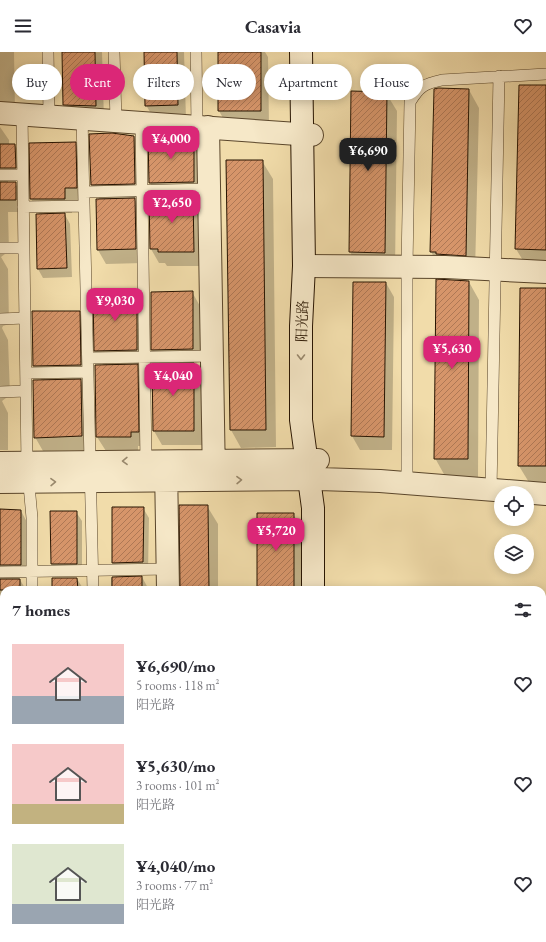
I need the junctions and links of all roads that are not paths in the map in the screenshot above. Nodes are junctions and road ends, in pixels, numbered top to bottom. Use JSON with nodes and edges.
{"nodes":[{"id":1,"x":48,"y":52,"type":"edge"},
{"id":2,"x":114,"y":52,"type":"edge"},
{"id":3,"x":196,"y":52,"type":"edge"},
{"id":4,"x":301,"y":52,"type":"edge"},
{"id":5,"x":310,"y":52,"type":"edge"},
{"id":6,"x":546,"y":74,"type":"edge"},
{"id":7,"x":499,"y":76,"type":"junction"},
{"id":8,"x":0,"y":113,"type":"edge"},
{"id":9,"x":22,"y":114,"type":"junction"},
{"id":10,"x":49,"y":115,"type":"junction"},
{"id":11,"x":82,"y":117,"type":"junction"},
{"id":12,"x":116,"y":120,"type":"junction"},
{"id":13,"x":141,"y":122,"type":"junction"},
{"id":14,"x":203,"y":126,"type":"junction"},
{"id":15,"x":307,"y":134,"type":"junction"},
{"id":16,"x":22,"y":175,"type":"junction"},
{"id":17,"x":0,"y":176,"type":"edge"},
{"id":18,"x":209,"y":189,"type":"junction"},
{"id":19,"x":142,"y":190,"type":"junction"},
{"id":20,"x":84,"y":192,"type":"junction"},
{"id":21,"x":84,"y":206,"type":"junction"},
{"id":22,"x":23,"y":207,"type":"junction"},
{"id":23,"x":0,"y":248,"type":"edge"},
{"id":24,"x":24,"y":248,"type":"junction"},
{"id":25,"x":309,"y":266,"type":"junction"},
{"id":26,"x":407,"y":266,"type":"junction"},
{"id":27,"x":495,"y":269,"type":"junction"},
{"id":28,"x":546,"y":272,"type":"edge"},
{"id":29,"x":25,"y":318,"type":"junction"},
{"id":30,"x":0,"y":319,"type":"edge"},
{"id":31,"x":212,"y":356,"type":"junction"},
{"id":32,"x":145,"y":357,"type":"junction"},
{"id":33,"x":88,"y":358,"type":"junction"},
{"id":34,"x":88,"y":372,"type":"junction"},
{"id":35,"x":26,"y":373,"type":"junction"},
{"id":36,"x":26,"y":391,"type":"junction"},
{"id":37,"x":0,"y":392,"type":"edge"},
{"id":38,"x":0,"y":463,"type":"edge"},
{"id":39,"x":159,"y":468,"type":"junction"},
{"id":40,"x":313,"y":469,"type":"junction"},
{"id":41,"x":214,"y":470,"type":"junction"},
{"id":42,"x":91,"y":472,"type":"junction"},
{"id":43,"x":28,"y":473,"type":"junction"},
{"id":44,"x":0,"y":482,"type":"edge"},
{"id":45,"x":407,"y":483,"type":"junction"},
{"id":46,"x":491,"y":490,"type":"junction"},
{"id":47,"x":546,"y":494,"type":"edge"},
{"id":48,"x":92,"y":570,"type":"junction"},
{"id":49,"x":0,"y":572,"type":"edge"},
{"id":50,"x":32,"y":572,"type":"junction"},
{"id":51,"x":168,"y":579,"type":"edge"},
{"id":52,"x":32,"y":586,"type":"edge"},
{"id":53,"x":93,"y":586,"type":"edge"},
{"id":54,"x":314,"y":586,"type":"edge"},
{"id":55,"x":320,"y":586,"type":"edge"}],
"edges":[{"from":1,"to":10,"type":"lane"},
{"from":2,"to":12,"type":"lane"},
{"from":3,"to":14,"type":"lane"},
{"from":4,"to":15,"type":"street","name":"阳光路"},
{"from":5,"to":15,"type":"street","name":"阳光路"},
{"from":6,"to":7,"type":"lane"},
{"from":7,"to":26,"type":"lane"},
{"from":7,"to":27,"type":"lane"},
{"from":8,"to":9,"type":"street"},
{"from":9,"to":10,"type":"street"},
{"from":9,"to":16,"type":"lane"},
{"from":10,"to":11,"type":"street"},
{"from":11,"to":12,"type":"street"},
{"from":11,"to":20,"type":"lane"},
{"from":12,"to":13,"type":"street"},
{"from":13,"to":14,"type":"street"},
{"from":13,"to":19,"type":"lane"},
{"from":14,"to":15,"type":"street"},
{"from":14,"to":18,"type":"street"},
{"from":15,"to":25,"type":"street","name":"阳光路"},
{"from":16,"to":17,"type":"lane"},
{"from":16,"to":22,"type":"lane"},
{"from":18,"to":19,"type":"lane"},
{"from":18,"to":31,"type":"street"},
{"from":19,"to":20,"type":"lane"},
{"from":19,"to":32,"type":"lane"},
{"from":20,"to":21,"type":"lane"},
{"from":21,"to":22,"type":"lane"},
{"from":21,"to":33,"type":"lane"},
{"from":22,"to":24,"type":"lane"},
{"from":23,"to":24,"type":"lane"},
{"from":24,"to":29,"type":"lane"},
{"from":25,"to":26,"type":"street"},
{"from":25,"to":40,"type":"street","name":"阳光路"},
{"from":26,"to":27,"type":"street"},
{"from":26,"to":45,"type":"lane"},
{"from":27,"to":28,"type":"street"},
{"from":27,"to":46,"type":"lane"},
{"from":29,"to":30,"type":"lane"},
{"from":29,"to":35,"type":"lane"},
{"from":31,"to":32,"type":"lane"},
{"from":31,"to":41,"type":"street"},
{"from":32,"to":33,"type":"lane"},
{"from":32,"to":39,"type":"lane"},
{"from":33,"to":34,"type":"lane"},
{"from":34,"to":35,"type":"lane"},
{"from":34,"to":42,"type":"lane"},
{"from":35,"to":36,"type":"lane"},
{"from":36,"to":37,"type":"lane"},
{"from":36,"to":43,"type":"lane"},
{"from":38,"to":43,"type":"street"},
{"from":39,"to":41,"type":"street"},
{"from":39,"to":42,"type":"street"},
{"from":39,"to":51,"type":"street"},
{"from":40,"to":41,"type":"street"},
{"from":40,"to":45,"type":"street"},
{"from":40,"to":54,"type":"street","name":"阳光路"},
{"from":40,"to":55,"type":"street","name":"阳光路"},
{"from":42,"to":43,"type":"street"},
{"from":42,"to":48,"type":"lane"},
{"from":43,"to":44,"type":"street"},
{"from":43,"to":50,"type":"lane"},
{"from":45,"to":46,"type":"street"},
{"from":46,"to":47,"type":"street"},
{"from":48,"to":50,"type":"lane"},
{"from":48,"to":51,"type":"lane"},
{"from":48,"to":53,"type":"lane"},
{"from":49,"to":50,"type":"lane"},
{"from":50,"to":52,"type":"lane"}]}
